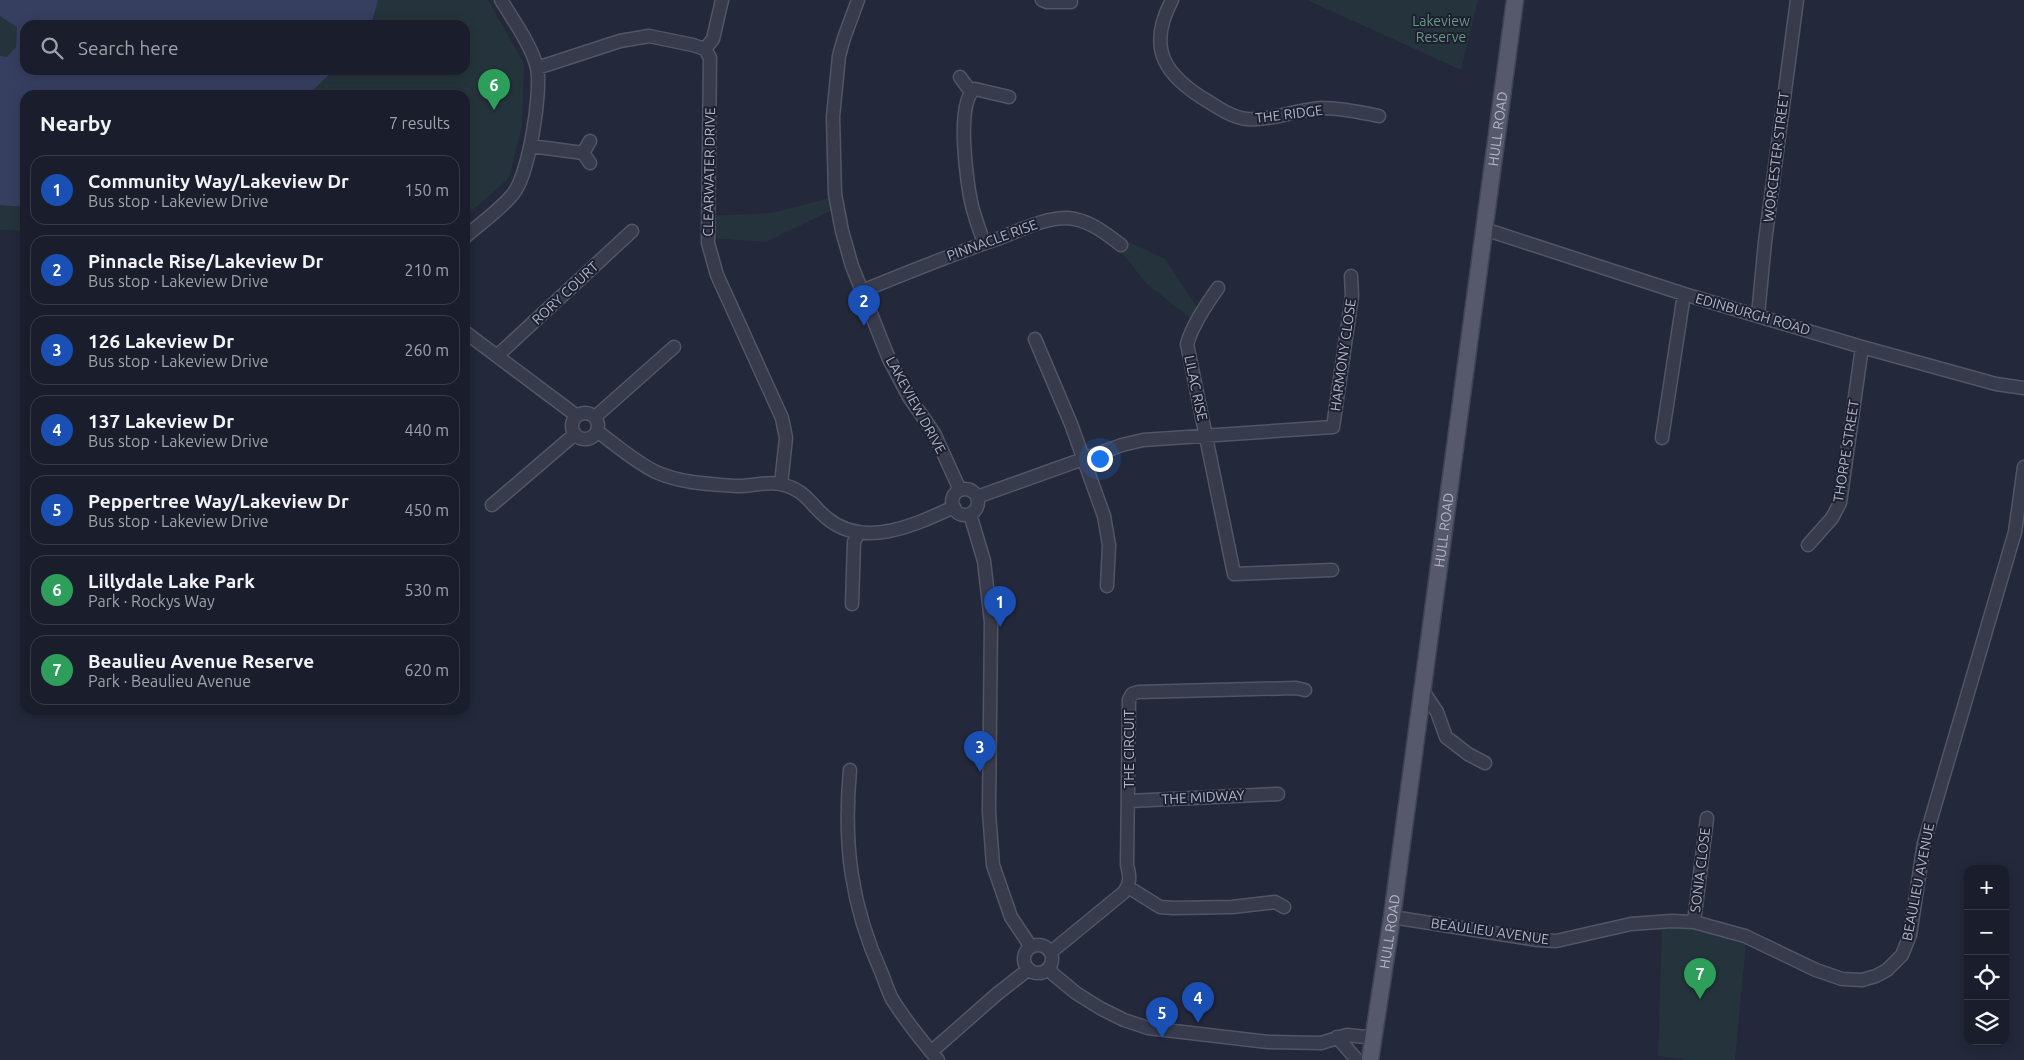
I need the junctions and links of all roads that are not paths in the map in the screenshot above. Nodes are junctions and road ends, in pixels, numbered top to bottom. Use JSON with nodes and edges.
{"nodes":[{"id":1,"x":501,"y":0,"type":"edge"},
{"id":2,"x":722,"y":0,"type":"edge"},
{"id":3,"x":858,"y":0,"type":"edge"},
{"id":4,"x":1042,"y":0,"type":"edge"},
{"id":5,"x":1172,"y":0,"type":"edge"},
{"id":6,"x":1515,"y":0,"type":"edge"},
{"id":7,"x":1797,"y":0,"type":"edge"},
{"id":8,"x":1071,"y":2,"type":"dead end"},
{"id":9,"x":704,"y":50,"type":"junction"},
{"id":10,"x":537,"y":68,"type":"junction"},
{"id":11,"x":960,"y":77,"type":"dead end"},
{"id":12,"x":971,"y":92,"type":"junction"},
{"id":13,"x":1009,"y":97,"type":"dead end"},
{"id":14,"x":1378,"y":116,"type":"dead end"},
{"id":15,"x":590,"y":141,"type":"dead end"},
{"id":16,"x":531,"y":146,"type":"junction"},
{"id":17,"x":1484,"y":229,"type":"junction"},
{"id":18,"x":632,"y":231,"type":"dead end"},
{"id":19,"x":470,"y":233,"type":"edge"},
{"id":20,"x":984,"y":243,"type":"junction"},
{"id":21,"x":1121,"y":245,"type":"dead end"},
{"id":22,"x":1351,"y":276,"type":"dead end"},
{"id":23,"x":1218,"y":288,"type":"dead end"},
{"id":24,"x":862,"y":291,"type":"junction"},
{"id":25,"x":1684,"y":294,"type":"junction"},
{"id":26,"x":1758,"y":315,"type":"junction"},
{"id":27,"x":470,"y":336,"type":"edge"},
{"id":28,"x":1035,"y":339,"type":"dead end"},
{"id":29,"x":674,"y":347,"type":"dead end"},
{"id":30,"x":1862,"y":347,"type":"junction"},
{"id":31,"x":497,"y":356,"type":"junction"},
{"id":32,"x":2024,"y":388,"type":"edge"},
{"id":33,"x":576,"y":416,"type":"junction"},
{"id":34,"x":595,"y":417,"type":"junction"},
{"id":35,"x":597,"y":431,"type":"junction"},
{"id":36,"x":575,"y":434,"type":"junction"},
{"id":37,"x":1206,"y":436,"type":"junction"},
{"id":38,"x":1662,"y":438,"type":"dead end"},
{"id":39,"x":1083,"y":459,"type":"junction"},
{"id":40,"x":2024,"y":467,"type":"edge"},
{"id":41,"x":781,"y":484,"type":"junction"},
{"id":42,"x":960,"y":490,"type":"junction"},
{"id":43,"x":977,"y":497,"type":"junction"},
{"id":44,"x":492,"y":505,"type":"dead end"},
{"id":45,"x":954,"y":507,"type":"junction"},
{"id":46,"x":970,"y":514,"type":"junction"},
{"id":47,"x":858,"y":532,"type":"junction"},
{"id":48,"x":1808,"y":545,"type":"dead end"},
{"id":49,"x":1332,"y":570,"type":"dead end"},
{"id":50,"x":1107,"y":586,"type":"dead end"},
{"id":51,"x":852,"y":604,"type":"dead end"},
{"id":52,"x":1305,"y":690,"type":"dead end"},
{"id":53,"x":1423,"y":691,"type":"junction"},
{"id":54,"x":1485,"y":763,"type":"dead end"},
{"id":55,"x":850,"y":770,"type":"dead end"},
{"id":56,"x":1278,"y":794,"type":"dead end"},
{"id":57,"x":1129,"y":801,"type":"junction"},
{"id":58,"x":1707,"y":818,"type":"dead end"},
{"id":59,"x":1128,"y":887,"type":"junction"},
{"id":60,"x":1284,"y":907,"type":"dead end"},
{"id":61,"x":1392,"y":917,"type":"junction"},
{"id":62,"x":1694,"y":922,"type":"junction"},
{"id":63,"x":1031,"y":947,"type":"junction"},
{"id":64,"x":1050,"y":952,"type":"junction"},
{"id":65,"x":1049,"y":968,"type":"junction"},
{"id":66,"x":1029,"y":969,"type":"junction"},
{"id":67,"x":1338,"y":1037,"type":"junction"},
{"id":68,"x":1374,"y":1038,"type":"junction"},
{"id":69,"x":934,"y":1056,"type":"edge"},
{"id":70,"x":1356,"y":1060,"type":"edge"},
{"id":71,"x":1370,"y":1060,"type":"edge"}],
"edges":[{"from":1,"to":10,"type":"street"},
{"from":2,"to":9,"type":"street"},
{"from":3,"to":24,"type":"street","name":"LAKEVIEW DRIVE"},
{"from":4,"to":8,"type":"street"},
{"from":5,"to":14,"type":"street","name":"THE RIDGE"},
{"from":6,"to":17,"type":"main road","name":"HULL ROAD"},
{"from":7,"to":26,"type":"street","name":"WORCESTER STREET"},
{"from":9,"to":10,"type":"street"},
{"from":9,"to":41,"type":"street","name":"CLEARWATER DRIVE"},
{"from":10,"to":16,"type":"street"},
{"from":11,"to":12,"type":"street"},
{"from":12,"to":13,"type":"street"},
{"from":12,"to":20,"type":"street"},
{"from":15,"to":16,"type":"street"},
{"from":16,"to":19,"type":"street"},
{"from":17,"to":25,"type":"street","name":"EDINBURGH ROAD"},
{"from":17,"to":53,"type":"main road","name":"HULL ROAD"},
{"from":18,"to":31,"type":"street","name":"RORY COURT"},
{"from":20,"to":21,"type":"street","name":"PINNACLE RISE"},
{"from":20,"to":24,"type":"street","name":"PINNACLE RISE"},
{"from":22,"to":37,"type":"street","name":"HARMONY CLOSE"},
{"from":23,"to":37,"type":"street","name":"LILAC RISE"},
{"from":24,"to":42,"type":"street","name":"LAKEVIEW DRIVE"},
{"from":25,"to":26,"type":"street","name":"EDINBURGH ROAD"},
{"from":25,"to":38,"type":"street"},
{"from":26,"to":30,"type":"street","name":"EDINBURGH ROAD"},
{"from":27,"to":31,"type":"street"},
{"from":28,"to":39,"type":"street"},
{"from":29,"to":34,"type":"street"},
{"from":30,"to":32,"type":"street","name":"EDINBURGH ROAD"},
{"from":30,"to":48,"type":"street","name":"THORPE STREET"},
{"from":31,"to":33,"type":"street"},
{"from":33,"to":34,"type":"street"},
{"from":33,"to":36,"type":"street"},
{"from":34,"to":35,"type":"street"},
{"from":35,"to":36,"type":"street"},
{"from":35,"to":41,"type":"street"},
{"from":36,"to":44,"type":"street"},
{"from":37,"to":39,"type":"street"},
{"from":37,"to":49,"type":"street","name":"LILAC RISE"},
{"from":39,"to":43,"type":"street"},
{"from":39,"to":50,"type":"street"},
{"from":40,"to":62,"type":"street","name":"BEAULIEU AVENUE"},
{"from":41,"to":47,"type":"street"},
{"from":42,"to":43,"type":"street"},
{"from":42,"to":45,"type":"street"},
{"from":43,"to":46,"type":"street"},
{"from":45,"to":46,"type":"street"},
{"from":45,"to":47,"type":"street"},
{"from":46,"to":63,"type":"street"},
{"from":47,"to":51,"type":"street"},
{"from":52,"to":57,"type":"street","name":"THE CIRCUIT"},
{"from":53,"to":54,"type":"street"},
{"from":53,"to":61,"type":"main road","name":"HULL ROAD"},
{"from":55,"to":69,"type":"street"},
{"from":56,"to":57,"type":"street","name":"THE MIDWAY"},
{"from":57,"to":59,"type":"street","name":"THE CIRCUIT"},
{"from":58,"to":62,"type":"street","name":"SONIA CLOSE"},
{"from":59,"to":60,"type":"street"},
{"from":59,"to":64,"type":"street"},
{"from":61,"to":62,"type":"street","name":"BEAULIEU AVENUE"},
{"from":61,"to":68,"type":"main road","name":"HULL ROAD"},
{"from":63,"to":64,"type":"street"},
{"from":63,"to":66,"type":"street"},
{"from":64,"to":65,"type":"street"},
{"from":65,"to":66,"type":"street"},
{"from":65,"to":67,"type":"street"},
{"from":66,"to":69,"type":"street"},
{"from":67,"to":68,"type":"street"},
{"from":67,"to":70,"type":"street"},
{"from":68,"to":71,"type":"main road","name":"HULL ROAD"}]}
